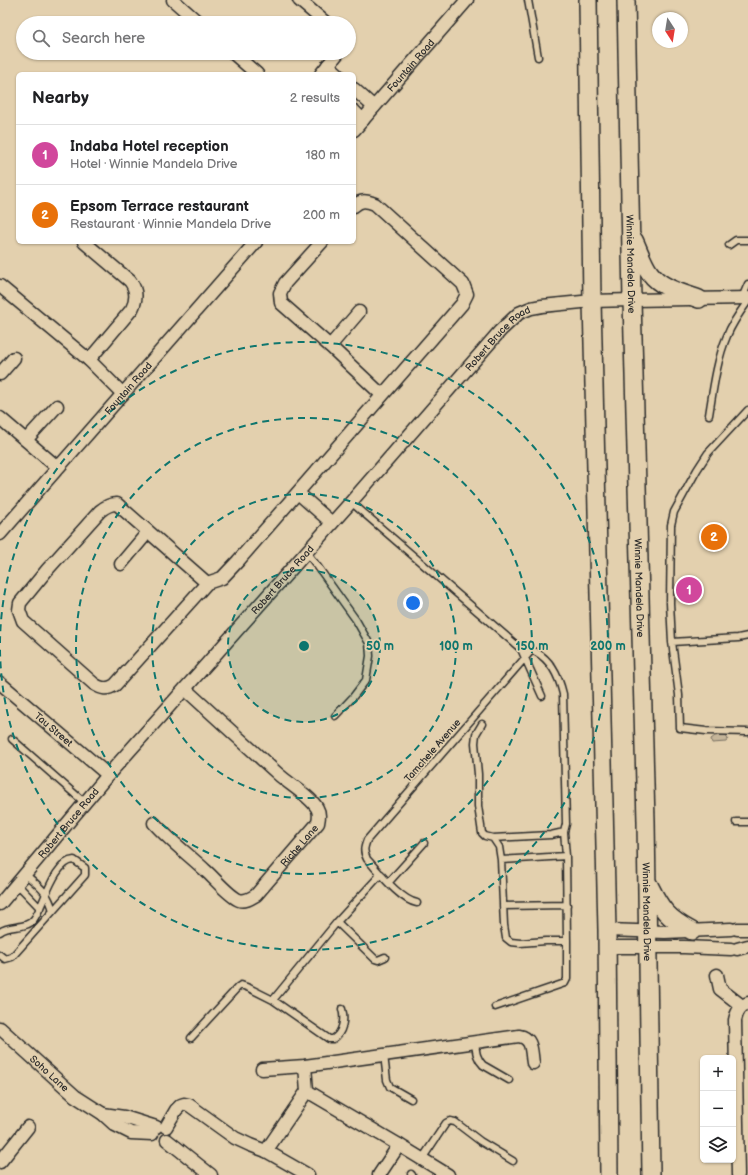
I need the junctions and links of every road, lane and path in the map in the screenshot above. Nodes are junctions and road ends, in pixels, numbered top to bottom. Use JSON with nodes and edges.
{"nodes":[{"id":1,"x":173,"y":0,"type":"edge"},
{"id":2,"x":299,"y":0,"type":"edge"},
{"id":3,"x":467,"y":0,"type":"edge"},
{"id":4,"x":528,"y":0,"type":"edge"},
{"id":5,"x":588,"y":0,"type":"edge"},
{"id":6,"x":626,"y":0,"type":"edge"},
{"id":7,"x":191,"y":16,"type":"edge"},
{"id":8,"x":318,"y":16,"type":"edge"},
{"id":9,"x":538,"y":57,"type":"dead end"},
{"id":10,"x":241,"y":60,"type":"edge"},
{"id":11,"x":333,"y":60,"type":"edge"},
{"id":12,"x":325,"y":70,"type":"edge"},
{"id":13,"x":255,"y":72,"type":"edge"},
{"id":14,"x":356,"y":91,"type":"edge"},
{"id":15,"x":374,"y":107,"type":"junction"},
{"id":16,"x":359,"y":115,"type":"edge"},
{"id":17,"x":356,"y":205,"type":"edge"},
{"id":18,"x":631,"y":234,"type":"junction"},
{"id":19,"x":748,"y":240,"type":"edge"},
{"id":20,"x":86,"y":244,"type":"edge"},
{"id":21,"x":254,"y":244,"type":"edge"},
{"id":22,"x":320,"y":244,"type":"edge"},
{"id":23,"x":729,"y":245,"type":"dead end"},
{"id":24,"x":748,"y":284,"type":"edge"},
{"id":25,"x":0,"y":286,"type":"edge"},
{"id":26,"x":699,"y":299,"type":"junction"},
{"id":27,"x":746,"y":299,"type":"edge"},
{"id":28,"x":632,"y":300,"type":"junction"},
{"id":29,"x":592,"y":301,"type":"junction"},
{"id":30,"x":359,"y":312,"type":"dead end"},
{"id":31,"x":330,"y":346,"type":"junction"},
{"id":32,"x":14,"y":358,"type":"dead end"},
{"id":33,"x":89,"y":360,"type":"junction"},
{"id":34,"x":0,"y":374,"type":"edge"},
{"id":35,"x":123,"y":394,"type":"junction"},
{"id":36,"x":382,"y":395,"type":"junction"},
{"id":37,"x":57,"y":406,"type":"dead end"},
{"id":38,"x":748,"y":410,"type":"edge"},
{"id":39,"x":709,"y":415,"type":"dead end"},
{"id":40,"x":0,"y":418,"type":"edge"},
{"id":41,"x":26,"y":440,"type":"junction"},
{"id":42,"x":57,"y":467,"type":"junction"},
{"id":43,"x":298,"y":493,"type":"junction"},
{"id":44,"x":351,"y":502,"type":"junction"},
{"id":45,"x":332,"y":523,"type":"junction"},
{"id":46,"x":148,"y":532,"type":"junction"},
{"id":47,"x":0,"y":534,"type":"edge"},
{"id":48,"x":306,"y":552,"type":"junction"},
{"id":49,"x":121,"y":564,"type":"dead end"},
{"id":50,"x":207,"y":583,"type":"junction"},
{"id":51,"x":748,"y":636,"type":"edge"},
{"id":52,"x":672,"y":642,"type":"junction"},
{"id":53,"x":521,"y":649,"type":"junction"},
{"id":54,"x":531,"y":651,"type":"junction"},
{"id":55,"x":525,"y":658,"type":"junction"},
{"id":56,"x":0,"y":684,"type":"edge"},
{"id":57,"x":185,"y":689,"type":"junction"},
{"id":58,"x":542,"y":696,"type":"dead end"},
{"id":59,"x":335,"y":716,"type":"dead end"},
{"id":60,"x":482,"y":724,"type":"dead end"},
{"id":61,"x":748,"y":732,"type":"edge"},
{"id":62,"x":12,"y":740,"type":"dead end"},
{"id":63,"x":108,"y":775,"type":"junction"},
{"id":64,"x":85,"y":803,"type":"junction"},
{"id":65,"x":736,"y":822,"type":"dead end"},
{"id":66,"x":748,"y":822,"type":"edge"},
{"id":67,"x":154,"y":823,"type":"dead end"},
{"id":68,"x":564,"y":832,"type":"junction"},
{"id":69,"x":493,"y":838,"type":"junction"},
{"id":70,"x":424,"y":843,"type":"dead end"},
{"id":71,"x":566,"y":856,"type":"junction"},
{"id":72,"x":502,"y":860,"type":"junction"},
{"id":73,"x":381,"y":874,"type":"junction"},
{"id":74,"x":21,"y":879,"type":"junction"},
{"id":75,"x":647,"y":881,"type":"junction"},
{"id":76,"x":389,"y":882,"type":"junction"},
{"id":77,"x":46,"y":894,"type":"junction"},
{"id":78,"x":417,"y":903,"type":"dead end"},
{"id":79,"x":0,"y":904,"type":"edge"},
{"id":80,"x":567,"y":905,"type":"junction"},
{"id":81,"x":503,"y":906,"type":"junction"},
{"id":82,"x":40,"y":908,"type":"junction"},
{"id":83,"x":52,"y":911,"type":"junction"},
{"id":84,"x":337,"y":922,"type":"junction"},
{"id":85,"x":739,"y":929,"type":"edge"},
{"id":86,"x":692,"y":931,"type":"junction"},
{"id":87,"x":0,"y":932,"type":"edge"},
{"id":88,"x":607,"y":938,"type":"junction"},
{"id":89,"x":648,"y":939,"type":"junction"},
{"id":90,"x":567,"y":942,"type":"junction"},
{"id":91,"x":739,"y":948,"type":"edge"},
{"id":92,"x":0,"y":955,"type":"edge"},
{"id":93,"x":385,"y":957,"type":"dead end"},
{"id":94,"x":717,"y":975,"type":"dead end"},
{"id":95,"x":273,"y":1000,"type":"junction"},
{"id":96,"x":745,"y":1005,"type":"edge"},
{"id":97,"x":495,"y":1007,"type":"dead end"},
{"id":98,"x":342,"y":1009,"type":"dead end"},
{"id":99,"x":0,"y":1028,"type":"edge"},
{"id":100,"x":191,"y":1038,"type":"dead end"},
{"id":101,"x":475,"y":1042,"type":"junction"},
{"id":102,"x":384,"y":1055,"type":"junction"},
{"id":103,"x":533,"y":1063,"type":"dead end"},
{"id":104,"x":305,"y":1066,"type":"junction"},
{"id":105,"x":262,"y":1069,"type":"dead end"},
{"id":106,"x":510,"y":1080,"type":"dead end"},
{"id":107,"x":307,"y":1091,"type":"junction"},
{"id":108,"x":411,"y":1099,"type":"dead end"},
{"id":109,"x":28,"y":1127,"type":"dead end"},
{"id":110,"x":158,"y":1129,"type":"junction"},
{"id":111,"x":399,"y":1145,"type":"junction"},
{"id":112,"x":266,"y":1151,"type":"junction"},
{"id":113,"x":422,"y":1159,"type":"junction"},
{"id":114,"x":513,"y":1161,"type":"dead end"},
{"id":115,"x":0,"y":1162,"type":"edge"},
{"id":116,"x":211,"y":1175,"type":"edge"},
{"id":117,"x":308,"y":1175,"type":"edge"},
{"id":118,"x":379,"y":1175,"type":"edge"},
{"id":119,"x":448,"y":1175,"type":"edge"},
{"id":120,"x":609,"y":1175,"type":"edge"},
{"id":121,"x":651,"y":1175,"type":"edge"},
{"id":122,"x":738,"y":1175,"type":"edge"}],
"edges":[{"from":1,"to":7,"type":"street"},
{"from":2,"to":8,"type":"street"},
{"from":3,"to":15,"type":"street","name":"Fountain Road"},
{"from":4,"to":9,"type":"lane"},
{"from":5,"to":29,"type":"main road"},
{"from":6,"to":18,"type":"main road","name":"Winnie Mandela Drive"},
{"from":10,"to":13,"type":"street"},
{"from":11,"to":12,"type":"street"},
{"from":14,"to":15,"type":"street"},
{"from":15,"to":16,"type":"street","name":"Fountain Road"},
{"from":17,"to":36,"type":"street"},
{"from":18,"to":26,"type":"main road"},
{"from":18,"to":28,"type":"main road","name":"Winnie Mandela Drive"},
{"from":19,"to":23,"type":"lane"},
{"from":20,"to":33,"type":"street"},
{"from":21,"to":35,"type":"street","name":"Fountain Road"},
{"from":22,"to":31,"type":"street"},
{"from":24,"to":27,"type":"lane"},
{"from":25,"to":33,"type":"street"},
{"from":26,"to":27,"type":"street","name":"Robert Bruce Road"},
{"from":26,"to":28,"type":"street","name":"Robert Bruce Road"},
{"from":27,"to":39,"type":"lane"},
{"from":28,"to":29,"type":"street","name":"Robert Bruce Road"},
{"from":28,"to":75,"type":"main road","name":"Winnie Mandela Drive"},
{"from":29,"to":44,"type":"street","name":"Robert Bruce Road"},
{"from":29,"to":88,"type":"main road"},
{"from":30,"to":31,"type":"street"},
{"from":31,"to":36,"type":"street"},
{"from":32,"to":34,"type":"street"},
{"from":33,"to":35,"type":"street"},
{"from":35,"to":42,"type":"street","name":"Fountain Road"},
{"from":36,"to":43,"type":"street"},
{"from":37,"to":41,"type":"street"},
{"from":38,"to":52,"type":"lane"},
{"from":40,"to":41,"type":"street"},
{"from":41,"to":42,"type":"street"},
{"from":42,"to":47,"type":"street","name":"Fountain Road"},
{"from":43,"to":45,"type":"street"},
{"from":43,"to":50,"type":"street"},
{"from":44,"to":45,"type":"street","name":"Robert Bruce Road"},
{"from":44,"to":53,"type":"lane"},
{"from":45,"to":48,"type":"street","name":"Robert Bruce Road"},
{"from":46,"to":49,"type":"street"},
{"from":46,"to":50,"type":"street"},
{"from":46,"to":50,"type":"street"},
{"from":48,"to":57,"type":"street","name":"Robert Bruce Road"},
{"from":48,"to":59,"type":"lane"},
{"from":51,"to":52,"type":"lane"},
{"from":52,"to":61,"type":"lane"},
{"from":53,"to":54,"type":"lane"},
{"from":53,"to":55,"type":"lane"},
{"from":54,"to":55,"type":"lane","name":"Tamchele Avenue"},
{"from":54,"to":68,"type":"lane"},
{"from":55,"to":58,"type":"lane"},
{"from":55,"to":73,"type":"lane","name":"Tamchele Avenue"},
{"from":56,"to":63,"type":"street","name":"Tau Street"},
{"from":57,"to":63,"type":"street","name":"Robert Bruce Road"},
{"from":57,"to":67,"type":"street","name":"Riche Lane"},
{"from":60,"to":69,"type":"lane"},
{"from":62,"to":64,"type":"lane"},
{"from":63,"to":64,"type":"street","name":"Robert Bruce Road"},
{"from":64,"to":74,"type":"street","name":"Robert Bruce Road"},
{"from":65,"to":66,"type":"lane"},
{"from":68,"to":69,"type":"lane"},
{"from":68,"to":71,"type":"lane"},
{"from":69,"to":72,"type":"lane"},
{"from":70,"to":76,"type":"lane"},
{"from":71,"to":72,"type":"lane"},
{"from":71,"to":80,"type":"lane"},
{"from":72,"to":81,"type":"lane"},
{"from":73,"to":76,"type":"lane"},
{"from":73,"to":84,"type":"lane"},
{"from":74,"to":77,"type":"lane"},
{"from":74,"to":79,"type":"street","name":"Robert Bruce Road"},
{"from":74,"to":82,"type":"lane"},
{"from":75,"to":86,"type":"main road"},
{"from":75,"to":89,"type":"main road","name":"Winnie Mandela Drive"},
{"from":76,"to":78,"type":"lane"},
{"from":77,"to":82,"type":"lane"},
{"from":77,"to":83,"type":"lane"},
{"from":77,"to":83,"type":"lane"},
{"from":80,"to":81,"type":"lane"},
{"from":80,"to":90,"type":"lane"},
{"from":81,"to":90,"type":"lane"},
{"from":82,"to":87,"type":"lane"},
{"from":83,"to":92,"type":"lane"},
{"from":84,"to":93,"type":"lane"},
{"from":84,"to":95,"type":"lane"},
{"from":85,"to":86,"type":"street"},
{"from":86,"to":89,"type":"street"},
{"from":88,"to":89,"type":"street"},
{"from":88,"to":89,"type":"street"},
{"from":88,"to":120,"type":"main road"},
{"from":89,"to":91,"type":"street"},
{"from":89,"to":121,"type":"main road","name":"Winnie Mandela Drive"},
{"from":90,"to":97,"type":"lane"},
{"from":94,"to":96,"type":"street"},
{"from":95,"to":98,"type":"lane"},
{"from":95,"to":100,"type":"lane"},
{"from":96,"to":122,"type":"street"},
{"from":99,"to":110,"type":"street","name":"Soho Lane"},
{"from":101,"to":102,"type":"street"},
{"from":101,"to":103,"type":"street"},
{"from":101,"to":106,"type":"lane"},
{"from":102,"to":104,"type":"street"},
{"from":102,"to":108,"type":"lane"},
{"from":104,"to":105,"type":"street"},
{"from":104,"to":107,"type":"street"},
{"from":107,"to":111,"type":"street"},
{"from":107,"to":112,"type":"street"},
{"from":109,"to":115,"type":"street"},
{"from":110,"to":112,"type":"street"},
{"from":110,"to":116,"type":"street","name":"Soho Lane"},
{"from":111,"to":113,"type":"street"},
{"from":111,"to":118,"type":"street"},
{"from":112,"to":117,"type":"street"},
{"from":113,"to":114,"type":"lane"},
{"from":113,"to":119,"type":"street"}]}
